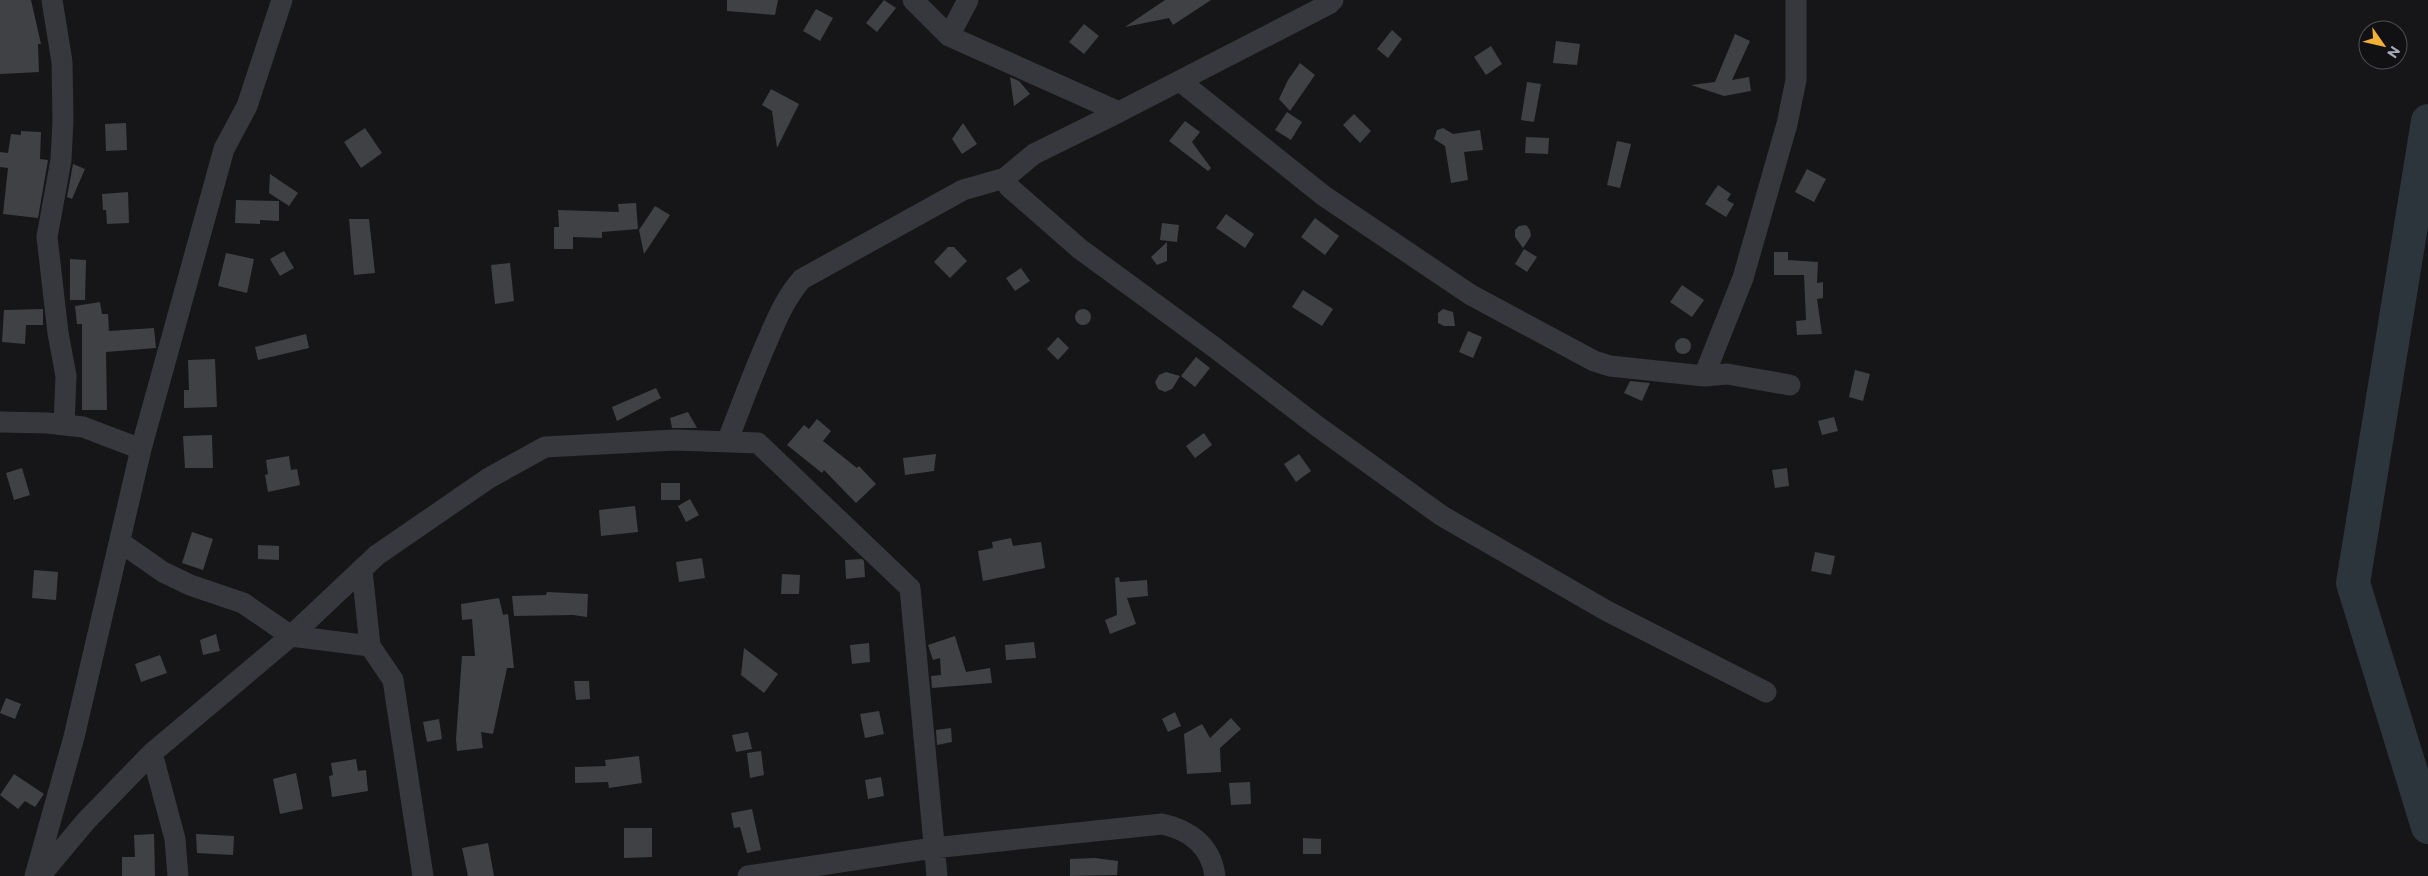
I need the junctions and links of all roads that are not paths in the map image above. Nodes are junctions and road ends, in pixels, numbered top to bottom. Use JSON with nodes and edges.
{"nodes":[{"id":1,"x":52,"y":0,"type":"edge"},
{"id":2,"x":282,"y":0,"type":"edge"},
{"id":3,"x":913,"y":0,"type":"edge"},
{"id":4,"x":968,"y":0,"type":"edge"},
{"id":5,"x":1333,"y":0,"type":"edge"},
{"id":6,"x":1796,"y":0,"type":"edge"},
{"id":7,"x":949,"y":36,"type":"junction"},
{"id":8,"x":1180,"y":81,"type":"junction"},
{"id":9,"x":1119,"y":112,"type":"junction"},
{"id":10,"x":1005,"y":178,"type":"junction"},
{"id":11,"x":1704,"y":376,"type":"junction"},
{"id":12,"x":1790,"y":385,"type":"dead end"},
{"id":13,"x":0,"y":422,"type":"edge"},
{"id":14,"x":64,"y":425,"type":"junction"},
{"id":15,"x":727,"y":442,"type":"junction"},
{"id":16,"x":142,"y":449,"type":"junction"},
{"id":17,"x":120,"y":542,"type":"junction"},
{"id":18,"x":362,"y":570,"type":"junction"},
{"id":19,"x":291,"y":636,"type":"junction"},
{"id":20,"x":370,"y":646,"type":"junction"},
{"id":21,"x":1766,"y":692,"type":"dead end"},
{"id":22,"x":152,"y":753,"type":"junction"},
{"id":23,"x":933,"y":848,"type":"junction"},
{"id":24,"x":35,"y":876,"type":"edge"},
{"id":25,"x":40,"y":876,"type":"edge"},
{"id":26,"x":178,"y":876,"type":"edge"},
{"id":27,"x":423,"y":876,"type":"edge"},
{"id":28,"x":748,"y":876,"type":"edge"},
{"id":29,"x":936,"y":876,"type":"edge"},
{"id":30,"x":1214,"y":876,"type":"edge"}],
"edges":[{"from":1,"to":14,"type":"street"},
{"from":2,"to":16,"type":"street"},
{"from":3,"to":7,"type":"street"},
{"from":4,"to":7,"type":"street"},
{"from":5,"to":8,"type":"street"},
{"from":6,"to":11,"type":"street"},
{"from":7,"to":9,"type":"street"},
{"from":8,"to":9,"type":"street"},
{"from":8,"to":11,"type":"street"},
{"from":9,"to":10,"type":"street"},
{"from":10,"to":15,"type":"street"},
{"from":10,"to":21,"type":"street"},
{"from":11,"to":12,"type":"street"},
{"from":13,"to":14,"type":"street"},
{"from":14,"to":16,"type":"street"},
{"from":15,"to":18,"type":"street"},
{"from":15,"to":23,"type":"street"},
{"from":16,"to":17,"type":"street"},
{"from":17,"to":19,"type":"street"},
{"from":17,"to":24,"type":"street"},
{"from":18,"to":19,"type":"street"},
{"from":18,"to":20,"type":"street"},
{"from":19,"to":20,"type":"street"},
{"from":19,"to":22,"type":"street"},
{"from":20,"to":27,"type":"street"},
{"from":22,"to":25,"type":"street"},
{"from":22,"to":26,"type":"street"},
{"from":23,"to":28,"type":"street"},
{"from":23,"to":29,"type":"street"},
{"from":23,"to":30,"type":"street"}]}
